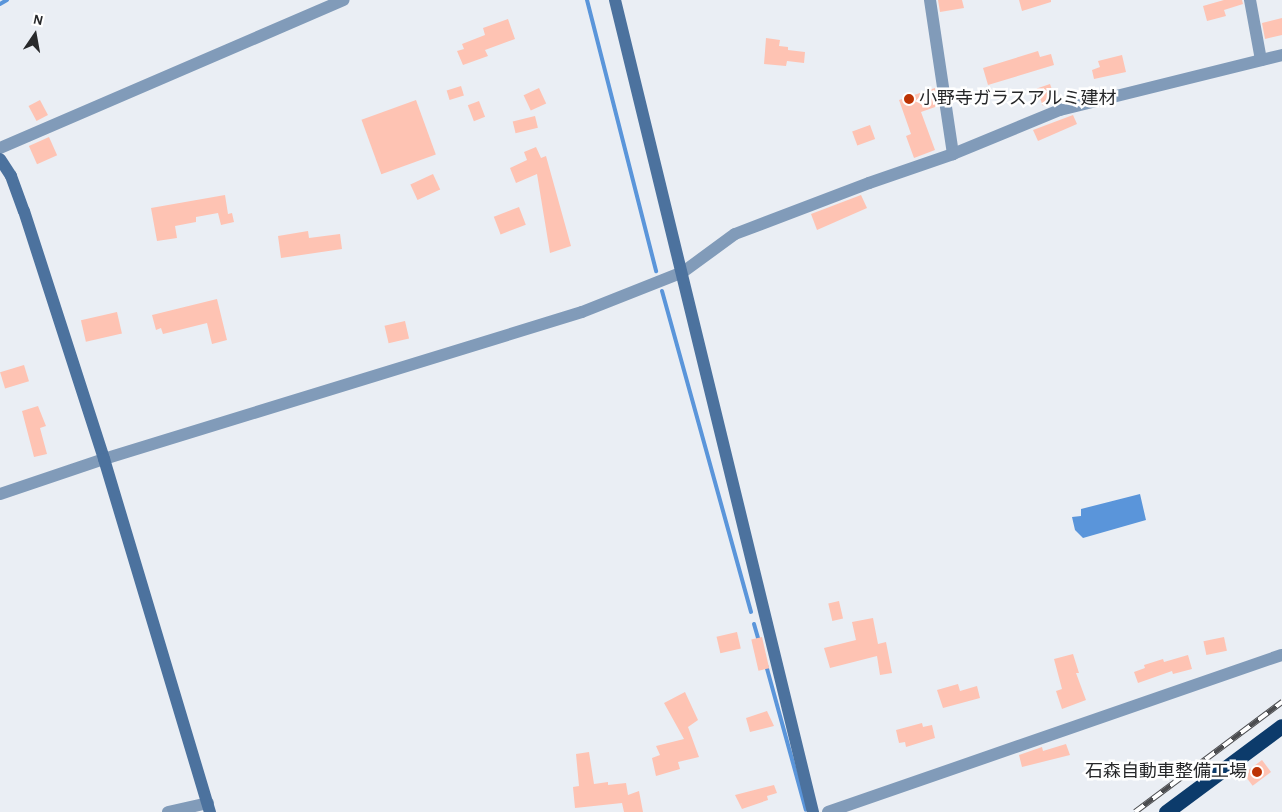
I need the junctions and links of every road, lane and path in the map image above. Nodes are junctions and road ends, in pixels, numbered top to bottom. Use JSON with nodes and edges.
{"nodes":[{"id":1,"x":343,"y":0,"type":"edge"},
{"id":2,"x":615,"y":0,"type":"edge"},
{"id":3,"x":930,"y":0,"type":"edge"},
{"id":4,"x":1250,"y":0,"type":"edge"},
{"id":5,"x":1282,"y":55,"type":"edge"},
{"id":6,"x":1261,"y":60,"type":"junction"},
{"id":7,"x":0,"y":148,"type":"edge"},
{"id":8,"x":953,"y":154,"type":"junction"},
{"id":9,"x":0,"y":159,"type":"edge"},
{"id":10,"x":683,"y":272,"type":"junction"},
{"id":11,"x":104,"y":459,"type":"junction"},
{"id":12,"x":0,"y":494,"type":"edge"},
{"id":13,"x":1282,"y":655,"type":"edge"},
{"id":14,"x":1282,"y":726,"type":"edge"},
{"id":15,"x":209,"y":808,"type":"edge"},
{"id":16,"x":168,"y":812,"type":"edge"},
{"id":17,"x":813,"y":812,"type":"edge"},
{"id":18,"x":828,"y":812,"type":"edge"},
{"id":19,"x":1166,"y":812,"type":"edge"}],
"edges":[{"from":1,"to":7,"type":"street"},
{"from":2,"to":10,"type":"street"},
{"from":3,"to":8,"type":"street"},
{"from":4,"to":6,"type":"street"},
{"from":5,"to":6,"type":"street"},
{"from":6,"to":8,"type":"street"},
{"from":8,"to":10,"type":"street"},
{"from":9,"to":11,"type":"street"},
{"from":10,"to":11,"type":"street"},
{"from":10,"to":17,"type":"street"},
{"from":11,"to":12,"type":"street"},
{"from":11,"to":15,"type":"street"},
{"from":13,"to":18,"type":"street"},
{"from":14,"to":19,"type":"highway"},
{"from":15,"to":16,"type":"street"}]}
